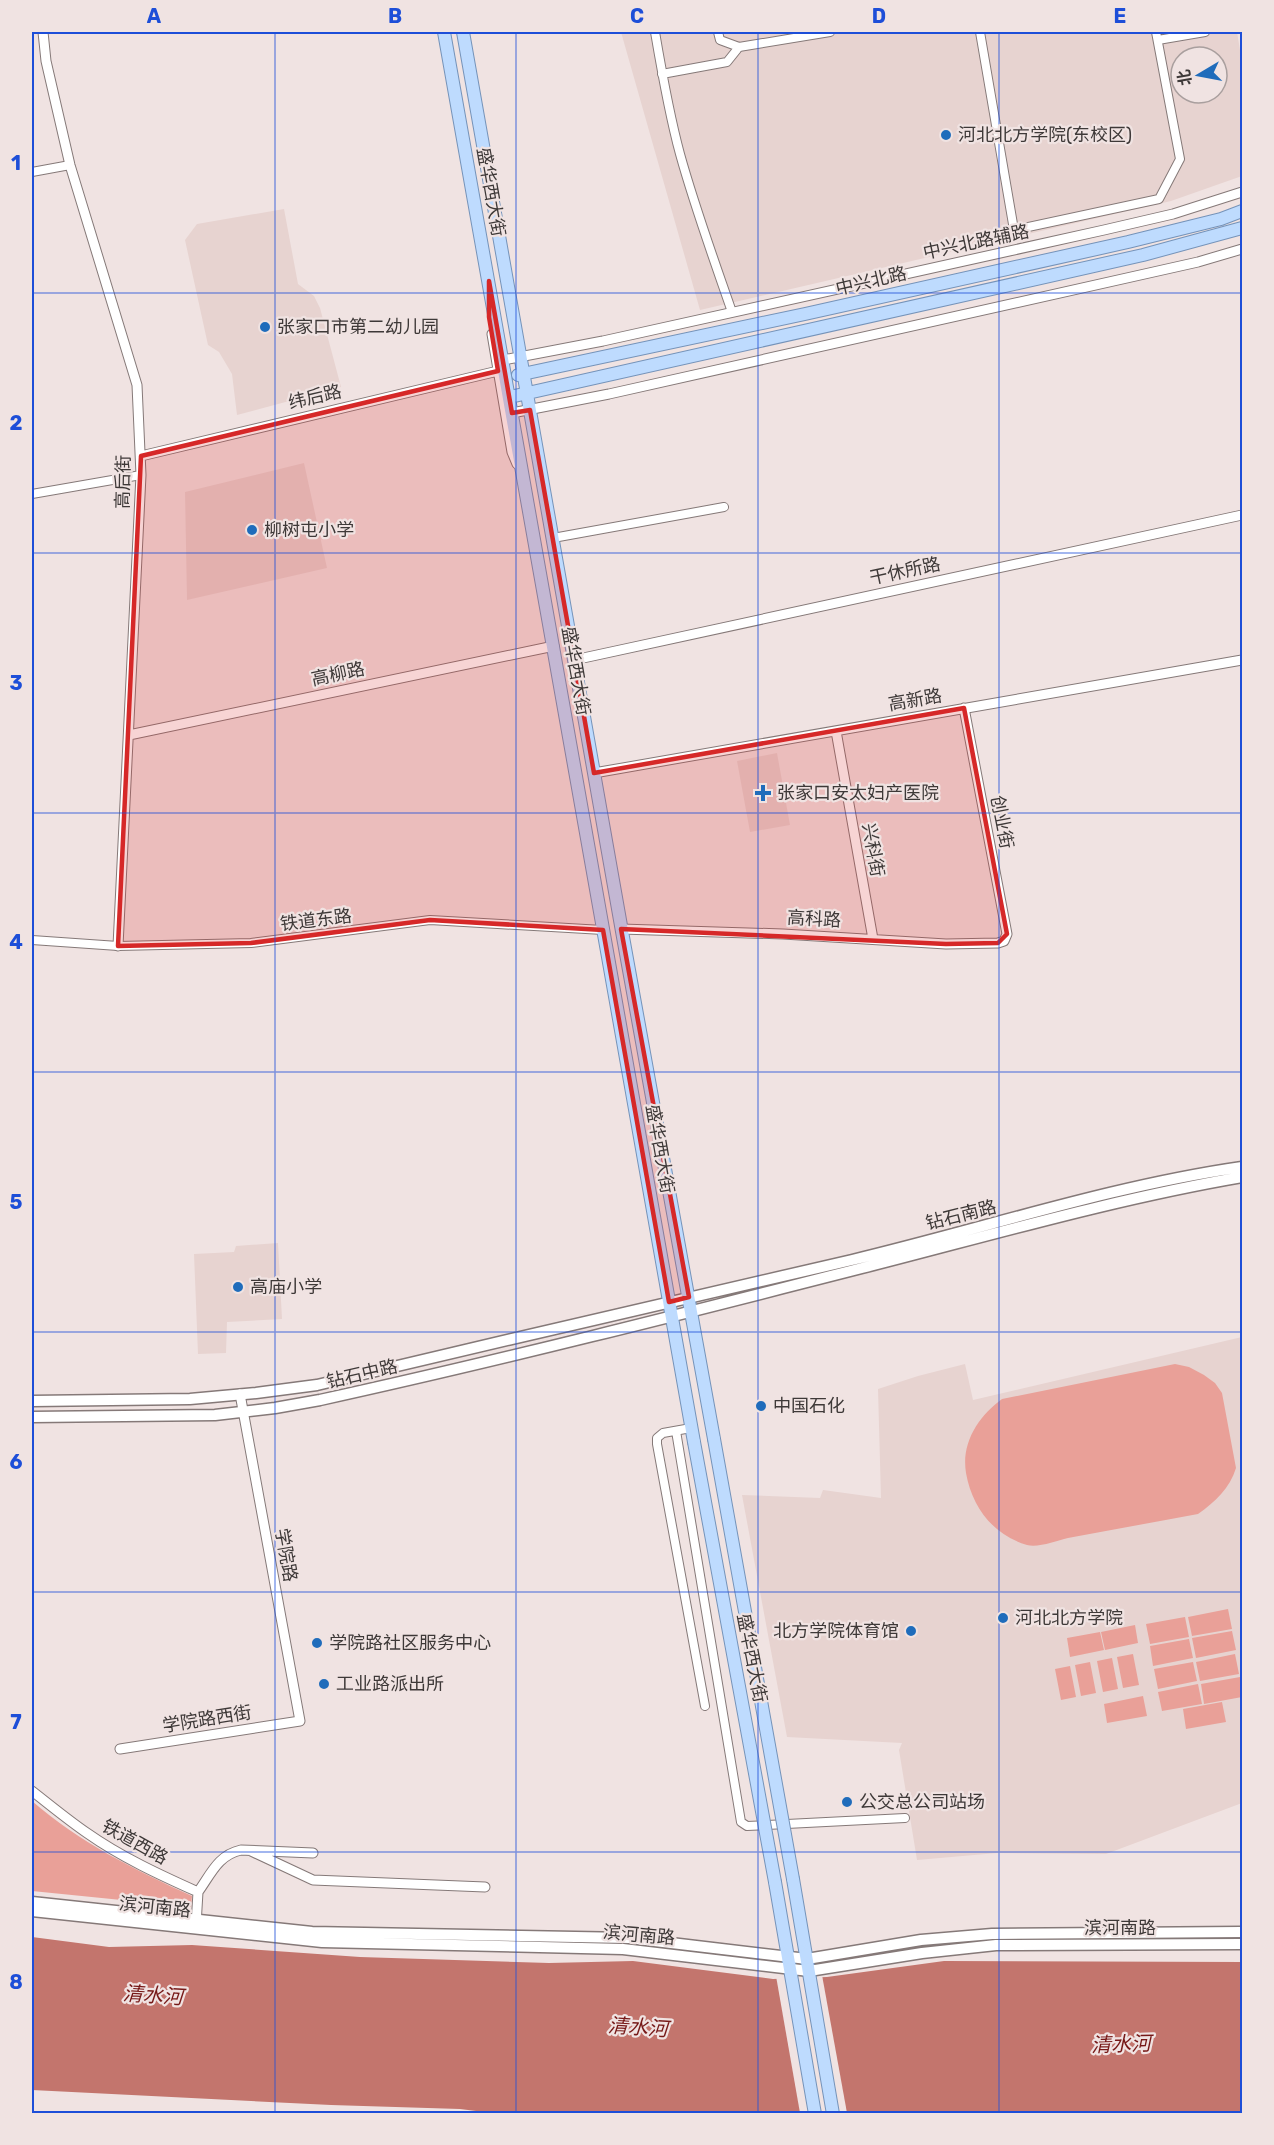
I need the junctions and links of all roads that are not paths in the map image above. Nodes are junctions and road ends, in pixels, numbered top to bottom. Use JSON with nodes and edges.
{"nodes":[{"id":1,"x":43,"y":32,"type":"edge"},
{"id":2,"x":444,"y":32,"type":"edge"},
{"id":3,"x":464,"y":32,"type":"edge"},
{"id":4,"x":655,"y":32,"type":"edge"},
{"id":5,"x":718,"y":32,"type":"edge"},
{"id":6,"x":830,"y":32,"type":"edge"},
{"id":7,"x":980,"y":32,"type":"edge"},
{"id":8,"x":1205,"y":32,"type":"edge"},
{"id":9,"x":1157,"y":36,"type":"edge"},
{"id":10,"x":739,"y":47,"type":"junction"},
{"id":11,"x":662,"y":74,"type":"junction"},
{"id":12,"x":70,"y":165,"type":"junction"},
{"id":13,"x":32,"y":171,"type":"edge"},
{"id":14,"x":1242,"y":192,"type":"edge"},
{"id":15,"x":1242,"y":211,"type":"edge"},
{"id":16,"x":1242,"y":228,"type":"edge"},
{"id":17,"x":1242,"y":249,"type":"edge"},
{"id":18,"x":732,"y":312,"type":"junction"},
{"id":19,"x":521,"y":357,"type":"junction"},
{"id":20,"x":502,"y":370,"type":"junction"},
{"id":21,"x":524,"y":374,"type":"junction"},
{"id":22,"x":528,"y":394,"type":"junction"},
{"id":23,"x":510,"y":397,"type":"junction"},
{"id":24,"x":530,"y":410,"type":"junction"},
{"id":25,"x":512,"y":413,"type":"junction"},
{"id":26,"x":141,"y":456,"type":"junction"},
{"id":27,"x":141,"y":475,"type":"junction"},
{"id":28,"x":524,"y":479,"type":"junction"},
{"id":29,"x":32,"y":494,"type":"edge"},
{"id":30,"x":724,"y":507,"type":"dead end"},
{"id":31,"x":1242,"y":515,"type":"edge"},
{"id":32,"x":552,"y":538,"type":"junction"},
{"id":33,"x":554,"y":646,"type":"junction"},
{"id":34,"x":574,"y":660,"type":"junction"},
{"id":35,"x":1242,"y":660,"type":"edge"},
{"id":36,"x":964,"y":708,"type":"junction"},
{"id":37,"x":836,"y":731,"type":"junction"},
{"id":38,"x":129,"y":735,"type":"junction"},
{"id":39,"x":594,"y":773,"type":"junction"},
{"id":40,"x":621,"y":929,"type":"junction"},
{"id":41,"x":603,"y":930,"type":"junction"},
{"id":42,"x":873,"y":939,"type":"junction"},
{"id":43,"x":32,"y":940,"type":"edge"},
{"id":44,"x":1004,"y":941,"type":"joint"},
{"id":45,"x":118,"y":946,"type":"junction"},
{"id":46,"x":655,"y":1117,"type":"junction"},
{"id":47,"x":636,"y":1120,"type":"junction"},
{"id":48,"x":1242,"y":1167,"type":"edge"},
{"id":49,"x":1242,"y":1177,"type":"edge"},
{"id":50,"x":689,"y":1297,"type":"junction"},
{"id":51,"x":669,"y":1302,"type":"junction"},
{"id":52,"x":692,"y":1311,"type":"junction"},
{"id":53,"x":672,"y":1317,"type":"junction"},
{"id":54,"x":240,"y":1394,"type":"junction"},
{"id":55,"x":32,"y":1401,"type":"edge"},
{"id":56,"x":243,"y":1412,"type":"junction"},
{"id":57,"x":32,"y":1417,"type":"edge"},
{"id":58,"x":691,"y":1428,"type":"junction"},
{"id":59,"x":676,"y":1431,"type":"junction"},
{"id":60,"x":705,"y":1706,"type":"dead end"},
{"id":61,"x":300,"y":1721,"type":"joint"},
{"id":62,"x":120,"y":1749,"type":"dead end"},
{"id":63,"x":32,"y":1791,"type":"edge"},
{"id":64,"x":905,"y":1818,"type":"dead end"},
{"id":65,"x":251,"y":1851,"type":"junction"},
{"id":66,"x":313,"y":1852,"type":"dead end"},
{"id":67,"x":485,"y":1887,"type":"dead end"},
{"id":68,"x":198,"y":1892,"type":"junction"},
{"id":69,"x":32,"y":1902,"type":"edge"},
{"id":70,"x":32,"y":1911,"type":"edge"},
{"id":71,"x":196,"y":1924,"type":"junction"},
{"id":72,"x":1242,"y":1932,"type":"edge"},
{"id":73,"x":1242,"y":1944,"type":"edge"},
{"id":74,"x":790,"y":1968,"type":"junction"},
{"id":75,"x":809,"y":1968,"type":"junction"},
{"id":76,"x":815,"y":2114,"type":"edge"},
{"id":77,"x":833,"y":2114,"type":"edge"}],
"edges":[{"from":1,"to":12,"type":"street","name":"高后街"},
{"from":2,"to":20,"type":"main road","name":"盛华西大街"},
{"from":3,"to":19,"type":"main road","name":"盛华西大街"},
{"from":4,"to":11,"type":"street"},
{"from":5,"to":10,"type":"street"},
{"from":6,"to":10,"type":"street"},
{"from":7,"to":9,"type":"street"},
{"from":8,"to":9,"type":"street"},
{"from":10,"to":11,"type":"street"},
{"from":11,"to":18,"type":"street"},
{"from":12,"to":13,"type":"street"},
{"from":12,"to":26,"type":"street","name":"高后街"},
{"from":14,"to":18,"type":"street","name":"中兴北路辅路"},
{"from":15,"to":21,"type":"main road","name":"中兴北路"},
{"from":16,"to":22,"type":"main road","name":"中兴北路"},
{"from":17,"to":24,"type":"street"},
{"from":18,"to":19,"type":"street","name":"中兴北路辅路"},
{"from":19,"to":20,"type":"street","name":"中兴北路辅路"},
{"from":19,"to":21,"type":"main road","name":"盛华西大街"},
{"from":20,"to":21,"type":"main road","name":"中兴北路"},
{"from":20,"to":23,"type":"main road","name":"盛华西大街"},
{"from":20,"to":26,"type":"street","name":"纬后路"},
{"from":20,"to":28,"type":"street"},
{"from":21,"to":22,"type":"main road","name":"盛华西大街"},
{"from":22,"to":23,"type":"main road","name":"中兴北路"},
{"from":22,"to":24,"type":"main road","name":"盛华西大街"},
{"from":23,"to":25,"type":"main road","name":"盛华西大街"},
{"from":24,"to":25,"type":"street"},
{"from":24,"to":32,"type":"main road","name":"盛华西大街"},
{"from":25,"to":28,"type":"main road","name":"盛华西大街"},
{"from":26,"to":27,"type":"street","name":"高后街"},
{"from":27,"to":29,"type":"street"},
{"from":27,"to":38,"type":"street","name":"高后街"},
{"from":28,"to":33,"type":"main road","name":"盛华西大街"},
{"from":30,"to":32,"type":"street"},
{"from":31,"to":34,"type":"street","name":"干休所路"},
{"from":32,"to":34,"type":"main road","name":"盛华西大街"},
{"from":33,"to":38,"type":"street","name":"高柳路"},
{"from":33,"to":41,"type":"main road","name":"盛华西大街"},
{"from":34,"to":39,"type":"main road","name":"盛华西大街"},
{"from":35,"to":36,"type":"street","name":"高新路"},
{"from":36,"to":37,"type":"street","name":"高新路"},
{"from":36,"to":44,"type":"street","name":"创业街"},
{"from":37,"to":39,"type":"street","name":"高新路"},
{"from":37,"to":42,"type":"street","name":"兴科街"},
{"from":38,"to":45,"type":"street","name":"高后街"},
{"from":39,"to":40,"type":"main road","name":"盛华西大街"},
{"from":40,"to":42,"type":"street","name":"高科路"},
{"from":40,"to":46,"type":"main road","name":"盛华西大街"},
{"from":41,"to":45,"type":"street","name":"铁道东路"},
{"from":41,"to":47,"type":"main road","name":"盛华西大街"},
{"from":42,"to":44,"type":"street","name":"高科路"},
{"from":43,"to":45,"type":"street","name":"铁道东路"},
{"from":46,"to":47,"type":"main road"},
{"from":46,"to":50,"type":"main road","name":"盛华西大街"},
{"from":47,"to":51,"type":"main road","name":"盛华西大街"},
{"from":48,"to":50,"type":"main road","name":"钻石南路"},
{"from":49,"to":52,"type":"main road","name":"钻石南路"},
{"from":50,"to":51,"type":"main road","name":"钻石中路"},
{"from":50,"to":52,"type":"main road","name":"盛华西大街"},
{"from":51,"to":53,"type":"main road","name":"盛华西大街"},
{"from":51,"to":54,"type":"main road","name":"钻石中路"},
{"from":52,"to":53,"type":"main road","name":"钻石中路"},
{"from":52,"to":75,"type":"main road","name":"盛华西大街","bridge":true},
{"from":53,"to":56,"type":"main road","name":"钻石中路"},
{"from":53,"to":58,"type":"main road","name":"盛华西大街"},
{"from":54,"to":55,"type":"main road","name":"钻石中路"},
{"from":54,"to":56,"type":"street","name":"学院路"},
{"from":56,"to":57,"type":"main road","name":"钻石中路"},
{"from":56,"to":61,"type":"street","name":"学院路"},
{"from":58,"to":59,"type":"street"},
{"from":58,"to":74,"type":"main road","name":"盛华西大街","bridge":true},
{"from":59,"to":60,"type":"street"},
{"from":59,"to":64,"type":"street"},
{"from":61,"to":62,"type":"street","name":"学院路西街"},
{"from":63,"to":68,"type":"street","name":"铁道西路"},
{"from":65,"to":66,"type":"street"},
{"from":65,"to":67,"type":"street"},
{"from":65,"to":68,"type":"street"},
{"from":68,"to":71,"type":"street"},
{"from":69,"to":71,"type":"main road","name":"滨河南路"},
{"from":70,"to":71,"type":"main road","name":"滨河南路"},
{"from":71,"to":74,"type":"main road","name":"滨河南路"},
{"from":72,"to":75,"type":"main road","name":"滨河南路"},
{"from":73,"to":75,"type":"main road","name":"滨河南路"},
{"from":74,"to":75,"type":"main road","name":"滨河南路"},
{"from":74,"to":76,"type":"main road","name":"盛华西大街"},
{"from":75,"to":77,"type":"main road","name":"盛华西大街"}]}
